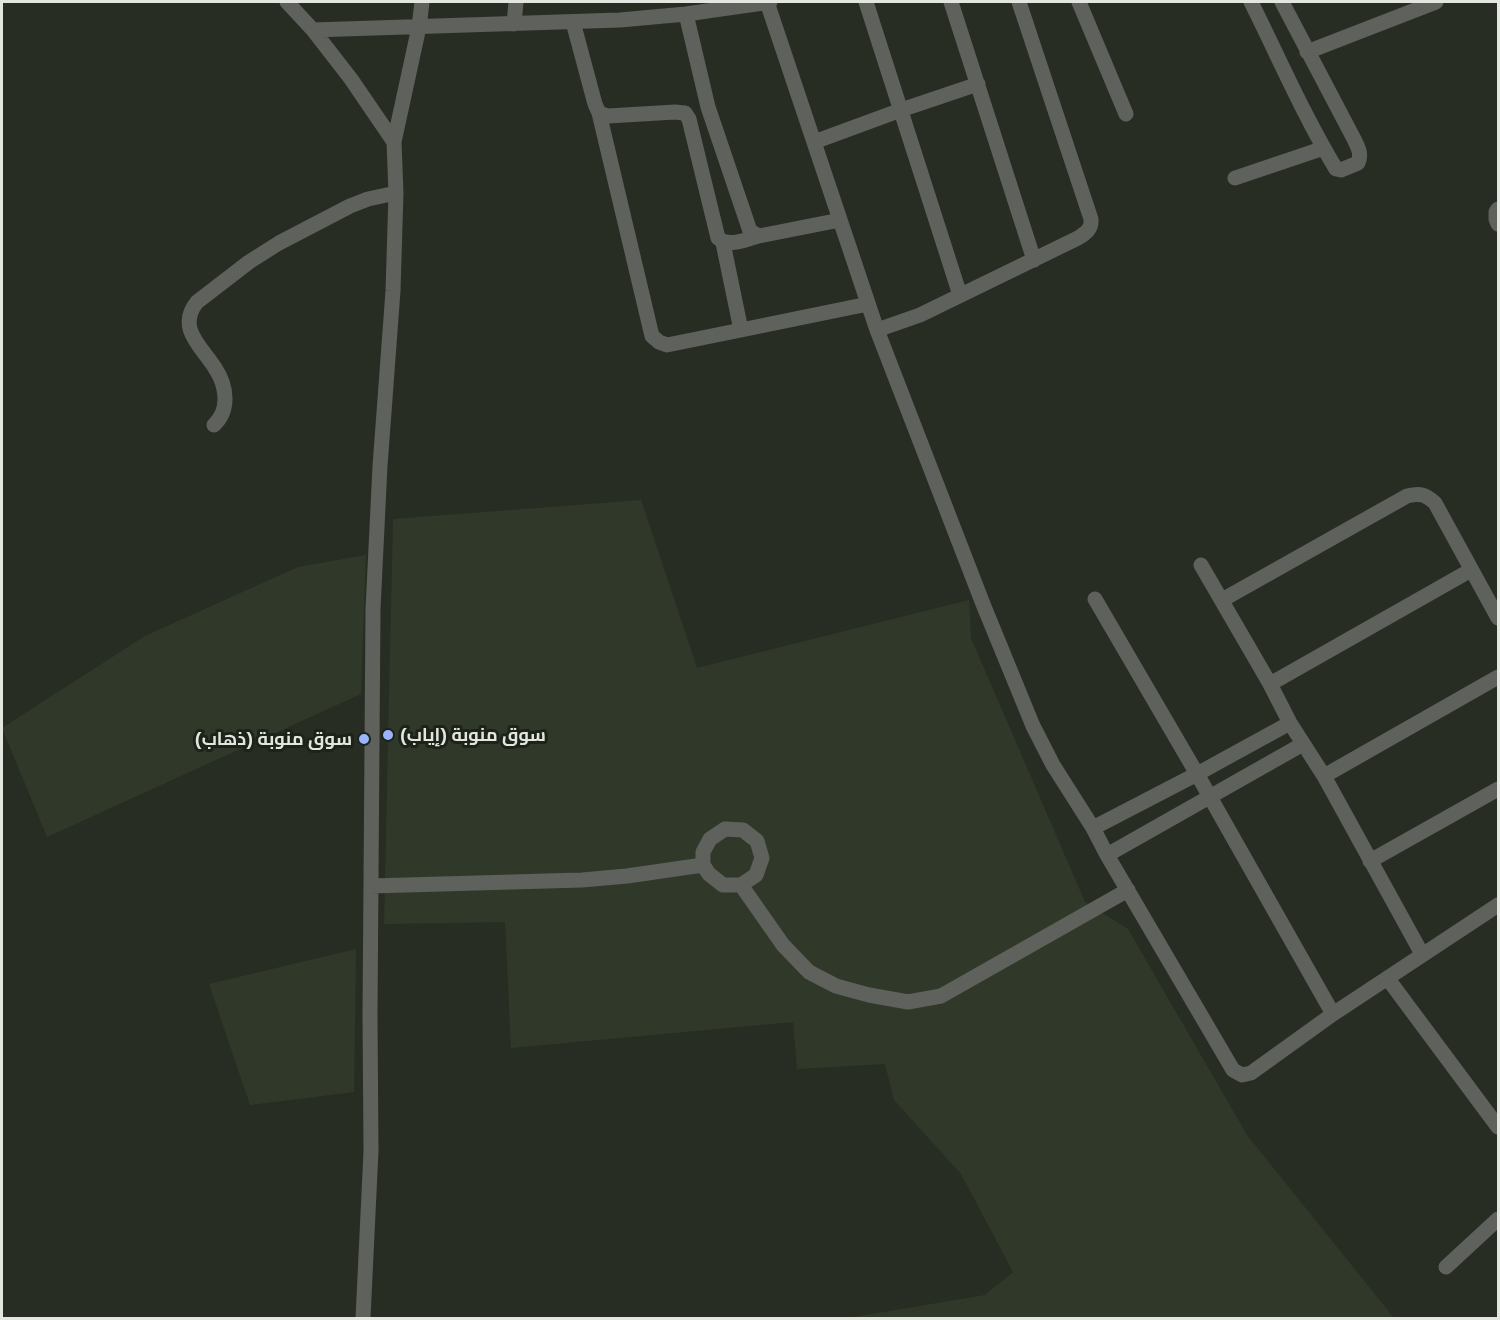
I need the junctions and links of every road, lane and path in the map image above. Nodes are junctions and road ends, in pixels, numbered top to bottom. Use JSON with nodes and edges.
{"nodes":[{"id":1,"x":287,"y":2,"type":"edge"},
{"id":2,"x":422,"y":2,"type":"edge"},
{"id":3,"x":516,"y":2,"type":"edge"},
{"id":4,"x":768,"y":2,"type":"edge"},
{"id":5,"x":866,"y":2,"type":"edge"},
{"id":6,"x":951,"y":2,"type":"edge"},
{"id":7,"x":1019,"y":2,"type":"edge"},
{"id":8,"x":1079,"y":2,"type":"edge"},
{"id":9,"x":1251,"y":2,"type":"edge"},
{"id":10,"x":1282,"y":2,"type":"edge"},
{"id":11,"x":1436,"y":2,"type":"edge"},
{"id":12,"x":686,"y":14,"type":"junction"},
{"id":13,"x":573,"y":22,"type":"junction"},
{"id":14,"x":514,"y":24,"type":"junction"},
{"id":15,"x":419,"y":27,"type":"junction"},
{"id":16,"x":313,"y":30,"type":"junction"},
{"id":17,"x":1307,"y":52,"type":"junction"},
{"id":18,"x":978,"y":84,"type":"junction"},
{"id":19,"x":708,"y":107,"type":"junction"},
{"id":20,"x":901,"y":110,"type":"junction"},
{"id":21,"x":599,"y":112,"type":"junction"},
{"id":22,"x":685,"y":113,"type":"junction"},
{"id":23,"x":1126,"y":114,"type":"dead end"},
{"id":24,"x":394,"y":142,"type":"junction"},
{"id":25,"x":814,"y":142,"type":"junction"},
{"id":26,"x":1324,"y":148,"type":"junction"},
{"id":27,"x":1235,"y":178,"type":"dead end"},
{"id":28,"x":396,"y":193,"type":"junction"},
{"id":29,"x":1498,"y":209,"type":"edge"},
{"id":30,"x":840,"y":220,"type":"junction"},
{"id":31,"x":1498,"y":224,"type":"edge"},
{"id":32,"x":759,"y":236,"type":"junction"},
{"id":33,"x":723,"y":243,"type":"junction"},
{"id":34,"x":1034,"y":260,"type":"junction"},
{"id":35,"x":960,"y":295,"type":"junction"},
{"id":36,"x":868,"y":304,"type":"junction"},
{"id":37,"x":741,"y":330,"type":"junction"},
{"id":38,"x":877,"y":330,"type":"junction"},
{"id":39,"x":214,"y":425,"type":"dead end"},
{"id":40,"x":1201,"y":564,"type":"dead end"},
{"id":41,"x":1471,"y":570,"type":"junction"},
{"id":42,"x":1095,"y":599,"type":"dead end"},
{"id":43,"x":1222,"y":600,"type":"junction"},
{"id":44,"x":1498,"y":618,"type":"edge"},
{"id":45,"x":1498,"y":677,"type":"edge"},
{"id":46,"x":1270,"y":684,"type":"junction"},
{"id":47,"x":1290,"y":723,"type":"junction"},
{"id":48,"x":1303,"y":744,"type":"junction"},
{"id":49,"x":1197,"y":774,"type":"junction"},
{"id":50,"x":1324,"y":776,"type":"junction"},
{"id":51,"x":1498,"y":789,"type":"edge"},
{"id":52,"x":1209,"y":796,"type":"junction"},
{"id":53,"x":1093,"y":828,"type":"junction"},
{"id":54,"x":1107,"y":855,"type":"junction"},
{"id":55,"x":1370,"y":861,"type":"junction"},
{"id":56,"x":703,"y":865,"type":"junction"},
{"id":57,"x":741,"y":885,"type":"junction"},
{"id":58,"x":371,"y":886,"type":"junction"},
{"id":59,"x":1128,"y":890,"type":"junction"},
{"id":60,"x":1498,"y":905,"type":"edge"},
{"id":61,"x":1422,"y":954,"type":"junction"},
{"id":62,"x":1388,"y":979,"type":"junction"},
{"id":63,"x":1333,"y":1014,"type":"junction"},
{"id":64,"x":1498,"y":1127,"type":"edge"},
{"id":65,"x":1498,"y":1219,"type":"edge"},
{"id":66,"x":1446,"y":1268,"type":"dead end"},
{"id":67,"x":361,"y":1317,"type":"edge"}],
"edges":[{"from":1,"to":16,"type":"street"},
{"from":2,"to":15,"type":"street"},
{"from":3,"to":14,"type":"street"},
{"from":4,"to":12,"type":"street"},
{"from":4,"to":25,"type":"street"},
{"from":5,"to":20,"type":"street"},
{"from":6,"to":18,"type":"street"},
{"from":7,"to":34,"type":"street"},
{"from":8,"to":23,"type":"street"},
{"from":9,"to":26,"type":"street"},
{"from":10,"to":17,"type":"street"},
{"from":11,"to":17,"type":"street"},
{"from":12,"to":13,"type":"street"},
{"from":12,"to":19,"type":"street"},
{"from":13,"to":14,"type":"street"},
{"from":13,"to":21,"type":"street"},
{"from":14,"to":15,"type":"street"},
{"from":15,"to":16,"type":"street"},
{"from":15,"to":24,"type":"street"},
{"from":16,"to":24,"type":"street"},
{"from":17,"to":26,"type":"street"},
{"from":18,"to":20,"type":"street"},
{"from":18,"to":34,"type":"street"},
{"from":19,"to":22,"type":"street"},
{"from":19,"to":32,"type":"street"},
{"from":20,"to":25,"type":"street"},
{"from":20,"to":35,"type":"street"},
{"from":21,"to":22,"type":"street"},
{"from":21,"to":37,"type":"street"},
{"from":22,"to":33,"type":"street"},
{"from":24,"to":28,"type":"street"},
{"from":25,"to":30,"type":"street"},
{"from":26,"to":27,"type":"street"},
{"from":28,"to":39,"type":"street"},
{"from":28,"to":58,"type":"street"},
{"from":29,"to":31,"type":"street"},
{"from":30,"to":32,"type":"street"},
{"from":30,"to":36,"type":"street"},
{"from":32,"to":33,"type":"street"},
{"from":33,"to":37,"type":"street"},
{"from":34,"to":35,"type":"street"},
{"from":35,"to":38,"type":"street"},
{"from":36,"to":37,"type":"street"},
{"from":36,"to":38,"type":"street"},
{"from":38,"to":53,"type":"street"},
{"from":40,"to":43,"type":"street"},
{"from":41,"to":43,"type":"street"},
{"from":41,"to":44,"type":"street"},
{"from":41,"to":46,"type":"street"},
{"from":42,"to":49,"type":"street"},
{"from":43,"to":46,"type":"street"},
{"from":45,"to":50,"type":"street"},
{"from":46,"to":47,"type":"street"},
{"from":47,"to":48,"type":"street"},
{"from":47,"to":49,"type":"street"},
{"from":48,"to":50,"type":"street"},
{"from":48,"to":52,"type":"street"},
{"from":49,"to":52,"type":"street"},
{"from":49,"to":53,"type":"street"},
{"from":50,"to":55,"type":"street"},
{"from":51,"to":55,"type":"street"},
{"from":52,"to":54,"type":"street"},
{"from":52,"to":63,"type":"street"},
{"from":53,"to":54,"type":"street"},
{"from":54,"to":59,"type":"street"},
{"from":55,"to":61,"type":"street"},
{"from":56,"to":57,"type":"street"},
{"from":56,"to":57,"type":"street"},
{"from":56,"to":58,"type":"street"},
{"from":57,"to":59,"type":"street"},
{"from":58,"to":67,"type":"street"},
{"from":59,"to":63,"type":"street"},
{"from":60,"to":61,"type":"street"},
{"from":61,"to":62,"type":"street"},
{"from":62,"to":63,"type":"street"},
{"from":62,"to":64,"type":"street"},
{"from":65,"to":66,"type":"street"}]}
